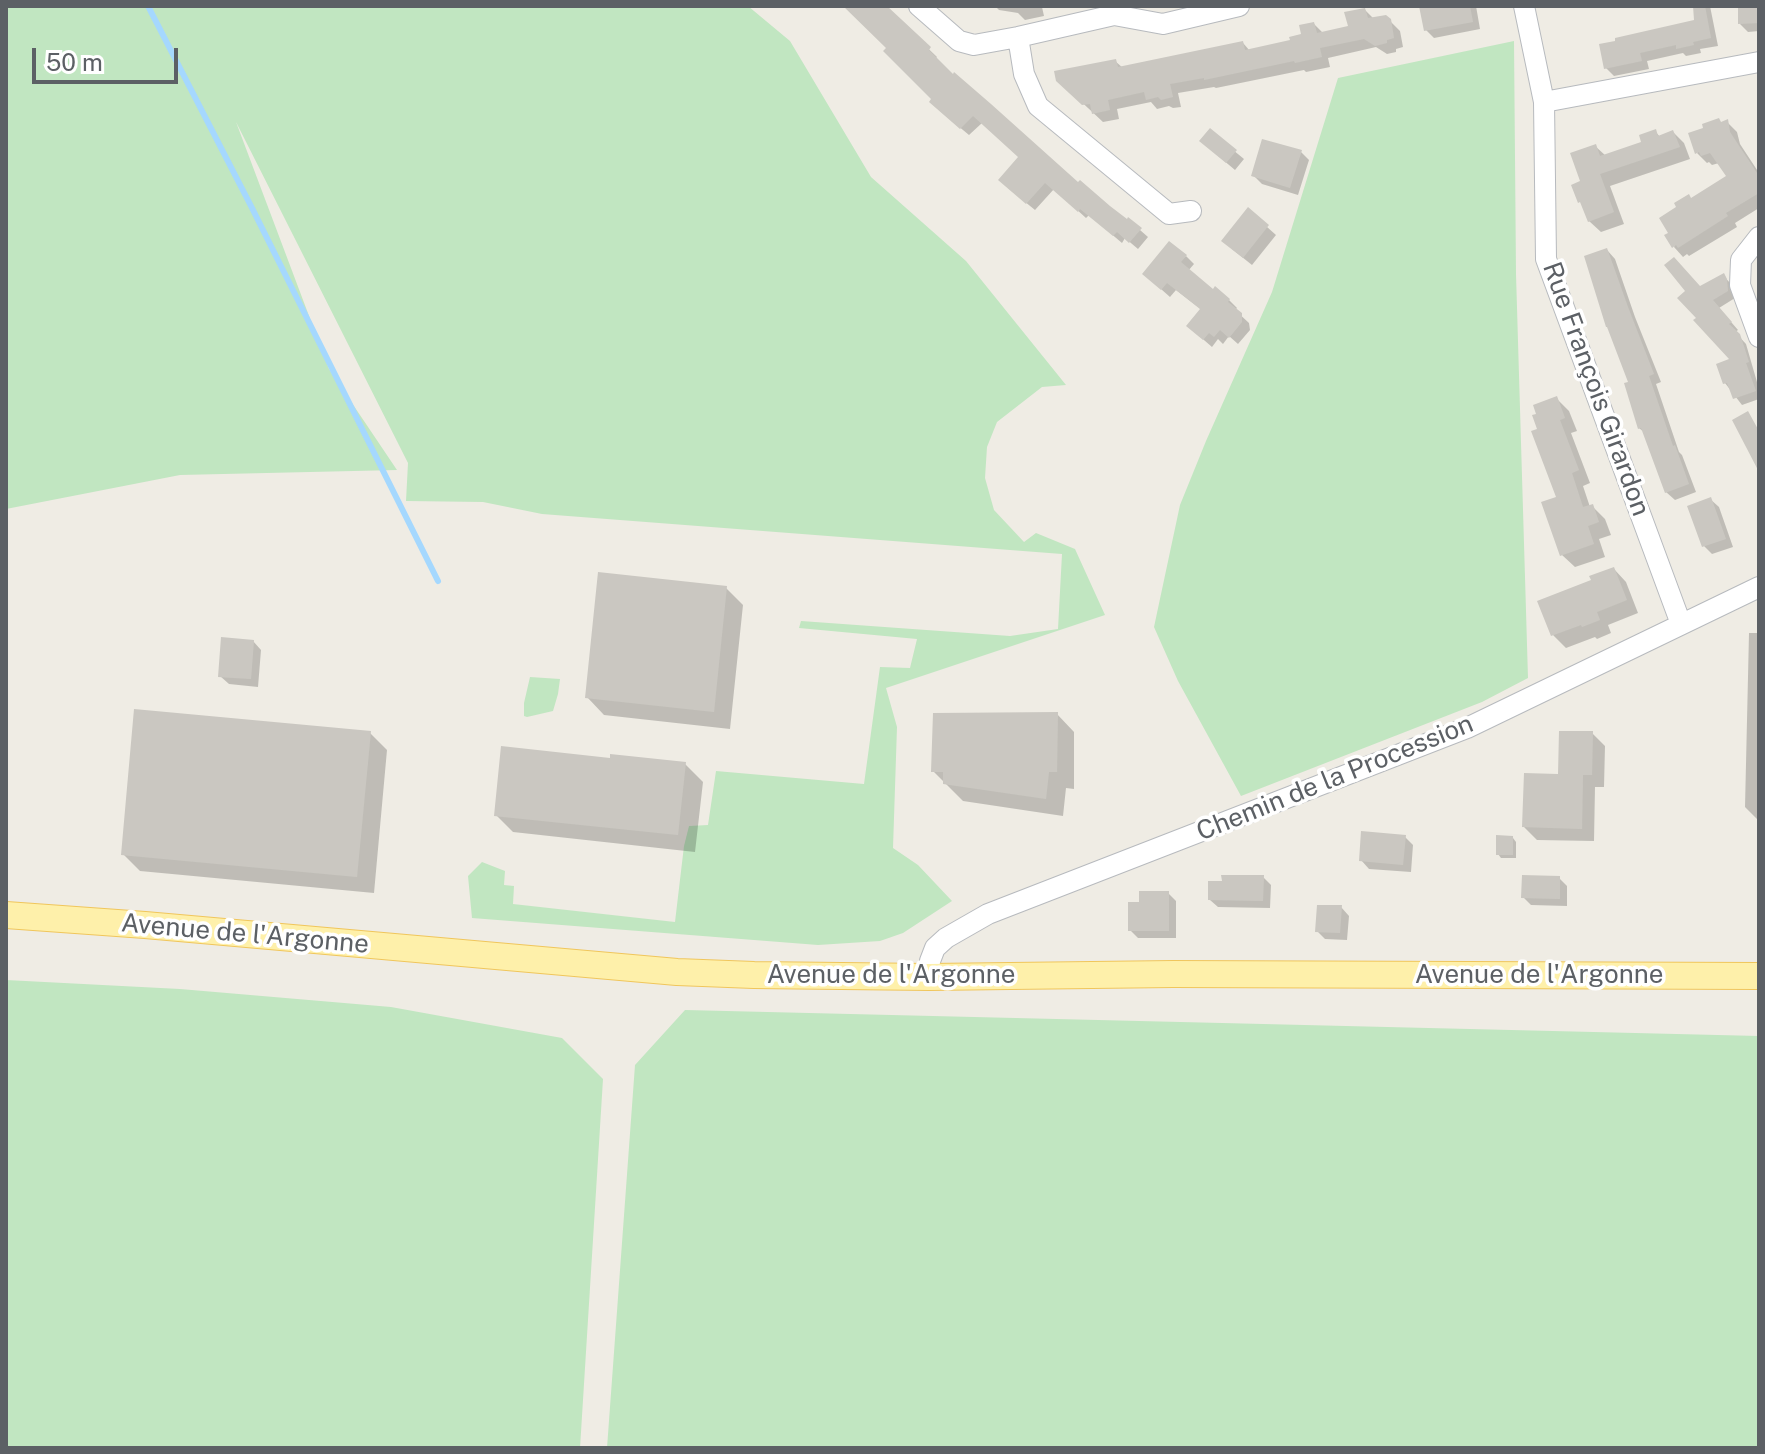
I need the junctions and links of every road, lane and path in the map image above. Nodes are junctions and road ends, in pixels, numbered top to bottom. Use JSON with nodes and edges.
{"nodes":[{"id":1,"x":919,"y":6,"type":"edge"},
{"id":2,"x":1239,"y":6,"type":"edge"},
{"id":3,"x":1524,"y":6,"type":"edge"},
{"id":4,"x":1215,"y":8,"type":"edge"},
{"id":5,"x":1018,"y":37,"type":"junction"},
{"id":6,"x":1759,"y":62,"type":"edge"},
{"id":7,"x":1544,"y":102,"type":"junction"},
{"id":8,"x":1191,"y":211,"type":"dead end"},
{"id":9,"x":1759,"y":237,"type":"edge"},
{"id":10,"x":1759,"y":337,"type":"edge"},
{"id":11,"x":1759,"y":587,"type":"edge"},
{"id":12,"x":1681,"y":624,"type":"junction"},
{"id":13,"x":12,"y":915,"type":"edge"},
{"id":14,"x":1759,"y":976,"type":"edge"},
{"id":15,"x":929,"y":977,"type":"junction"}],
"edges":[{"from":1,"to":5,"type":"street"},
{"from":2,"to":4,"type":"street"},
{"from":3,"to":7,"type":"street","name":"Rue François Girardon"},
{"from":4,"to":5,"type":"street"},
{"from":5,"to":8,"type":"street"},
{"from":6,"to":7,"type":"street"},
{"from":7,"to":12,"type":"street","name":"Rue François Girardon"},
{"from":9,"to":10,"type":"street"},
{"from":11,"to":12,"type":"street","name":"Chemin de la Procession"},
{"from":12,"to":15,"type":"street","name":"Chemin de la Procession"},
{"from":13,"to":15,"type":"main road","name":"Avenue de l'Argonne"},
{"from":14,"to":15,"type":"main road","name":"Avenue de l'Argonne"}]}
